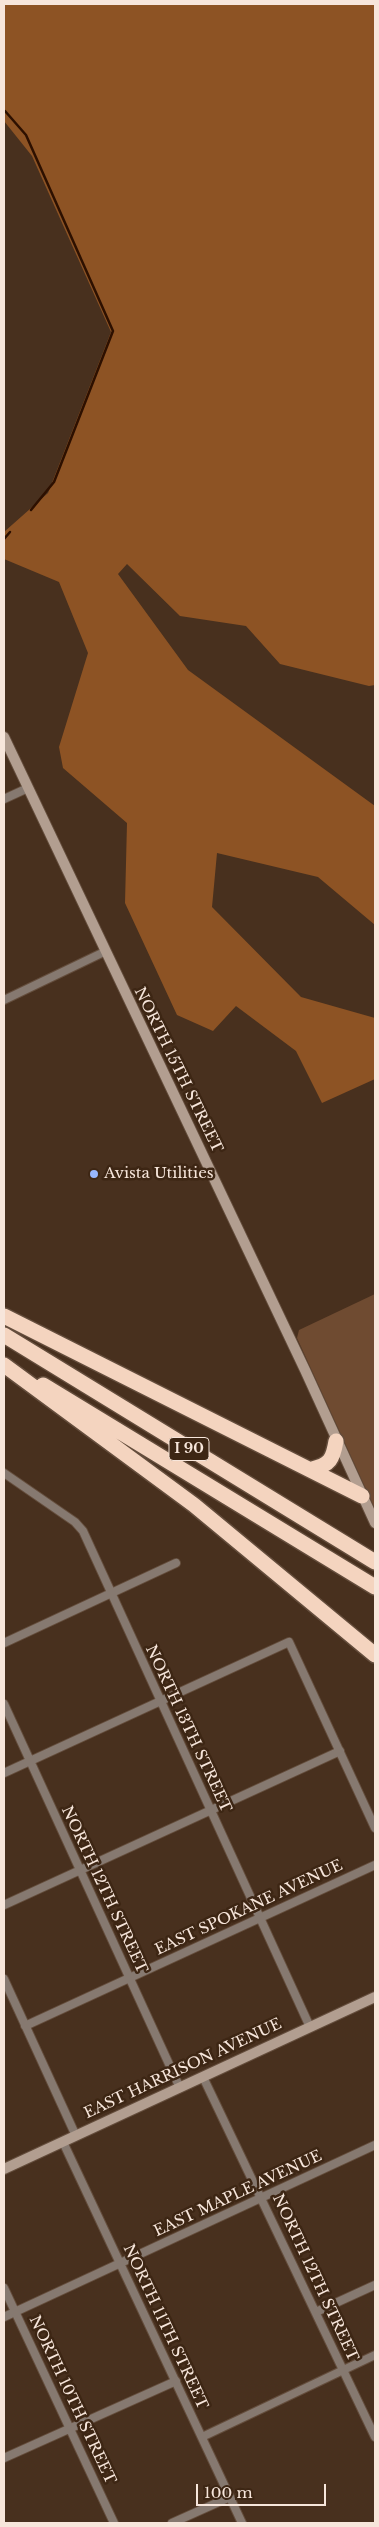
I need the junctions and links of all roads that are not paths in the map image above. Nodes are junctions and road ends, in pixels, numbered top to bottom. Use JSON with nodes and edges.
{"nodes":[{"id":1,"x":4,"y":737,"type":"edge"},
{"id":2,"x":28,"y":788,"type":"junction"},
{"id":3,"x":4,"y":799,"type":"edge"},
{"id":4,"x":104,"y":952,"type":"junction"},
{"id":5,"x":4,"y":1000,"type":"edge"},
{"id":6,"x":4,"y":1316,"type":"edge"},
{"id":7,"x":4,"y":1336,"type":"edge"},
{"id":8,"x":4,"y":1360,"type":"edge"},
{"id":9,"x":4,"y":1365,"type":"edge"},
{"id":10,"x":336,"y":1441,"type":"junction"},
{"id":11,"x":312,"y":1469,"type":"junction"},
{"id":12,"x":4,"y":1473,"type":"edge"},
{"id":13,"x":362,"y":1496,"type":"junction"},
{"id":14,"x":375,"y":1524,"type":"edge"},
{"id":15,"x":176,"y":1562,"type":"dead end"},
{"id":16,"x":375,"y":1562,"type":"edge"},
{"id":17,"x":375,"y":1587,"type":"edge"},
{"id":18,"x":110,"y":1593,"type":"junction"},
{"id":19,"x":4,"y":1643,"type":"edge"},
{"id":20,"x":375,"y":1655,"type":"edge"},
{"id":21,"x":160,"y":1702,"type":"junction"},
{"id":22,"x":4,"y":1704,"type":"edge"},
{"id":23,"x":340,"y":1751,"type":"junction"},
{"id":24,"x":30,"y":1761,"type":"junction"},
{"id":25,"x":4,"y":1774,"type":"edge"},
{"id":26,"x":210,"y":1811,"type":"junction"},
{"id":27,"x":375,"y":1828,"type":"edge"},
{"id":28,"x":375,"y":1865,"type":"edge"},
{"id":29,"x":80,"y":1870,"type":"junction"},
{"id":30,"x":4,"y":1906,"type":"edge"},
{"id":31,"x":260,"y":1918,"type":"junction"},
{"id":32,"x":129,"y":1978,"type":"junction"},
{"id":33,"x":4,"y":1979,"type":"edge"},
{"id":34,"x":375,"y":1997,"type":"edge"},
{"id":35,"x":26,"y":2026,"type":"junction"},
{"id":36,"x":310,"y":2027,"type":"junction"},
{"id":37,"x":203,"y":2077,"type":"junction"},
{"id":38,"x":180,"y":2088,"type":"junction"},
{"id":39,"x":76,"y":2136,"type":"junction"},
{"id":40,"x":63,"y":2142,"type":"junction"},
{"id":41,"x":375,"y":2145,"type":"edge"},
{"id":42,"x":4,"y":2169,"type":"edge"},
{"id":43,"x":263,"y":2198,"type":"junction"},
{"id":44,"x":121,"y":2264,"type":"junction"},
{"id":45,"x":375,"y":2285,"type":"edge"},
{"id":46,"x":4,"y":2288,"type":"edge"},
{"id":47,"x":15,"y":2312,"type":"junction"},
{"id":48,"x":316,"y":2312,"type":"junction"},
{"id":49,"x":4,"y":2317,"type":"edge"},
{"id":50,"x":375,"y":2356,"type":"edge"},
{"id":51,"x":343,"y":2370,"type":"junction"},
{"id":52,"x":176,"y":2381,"type":"junction"},
{"id":53,"x":70,"y":2428,"type":"junction"},
{"id":54,"x":202,"y":2436,"type":"junction"},
{"id":55,"x":375,"y":2437,"type":"edge"},
{"id":56,"x":4,"y":2458,"type":"edge"},
{"id":57,"x":230,"y":2497,"type":"junction"},
{"id":58,"x":114,"y":2523,"type":"edge"},
{"id":59,"x":172,"y":2523,"type":"edge"},
{"id":60,"x":242,"y":2523,"type":"edge"}],
"edges":[{"from":1,"to":2,"type":"main road","name":"NORTH 15TH STREET"},
{"from":2,"to":3,"type":"street"},
{"from":2,"to":4,"type":"main road","name":"NORTH 15TH STREET"},
{"from":4,"to":5,"type":"street"},
{"from":4,"to":10,"type":"main road","name":"NORTH 15TH STREET"},
{"from":6,"to":11,"type":"highway","number":"I 90"},
{"from":7,"to":16,"type":"highway","number":"I 90"},
{"from":8,"to":17,"type":"highway","number":"I 90"},
{"from":9,"to":20,"type":"highway"},
{"from":10,"to":11,"type":"highway"},
{"from":10,"to":13,"type":"main road","name":"NORTH 15TH STREET"},
{"from":11,"to":13,"type":"highway","number":"I 90"},
{"from":12,"to":18,"type":"street","name":"NORTH 13TH STREET"},
{"from":13,"to":14,"type":"main road","name":"NORTH 15TH STREET"},
{"from":15,"to":18,"type":"street"},
{"from":18,"to":19,"type":"street"},
{"from":18,"to":21,"type":"street","name":"NORTH 13TH STREET"},
{"from":21,"to":23,"type":"street"},
{"from":21,"to":24,"type":"street"},
{"from":21,"to":26,"type":"street","name":"NORTH 13TH STREET"},
{"from":22,"to":24,"type":"street","name":"NORTH 12TH STREET"},
{"from":23,"to":26,"type":"street"},
{"from":23,"to":27,"type":"street"},
{"from":24,"to":25,"type":"street"},
{"from":24,"to":29,"type":"street","name":"NORTH 12TH STREET"},
{"from":26,"to":29,"type":"street"},
{"from":26,"to":31,"type":"street","name":"NORTH 13TH STREET"},
{"from":28,"to":31,"type":"street","name":"EAST SPOKANE AVENUE"},
{"from":29,"to":30,"type":"street"},
{"from":29,"to":32,"type":"street","name":"NORTH 12TH STREET"},
{"from":31,"to":32,"type":"street","name":"EAST SPOKANE AVENUE"},
{"from":31,"to":36,"type":"street","name":"NORTH 13TH STREET"},
{"from":32,"to":35,"type":"street","name":"EAST SPOKANE AVENUE"},
{"from":32,"to":38,"type":"street","name":"NORTH 12TH STREET"},
{"from":33,"to":35,"type":"street"},
{"from":34,"to":36,"type":"main road","name":"EAST HARRISON AVENUE"},
{"from":35,"to":39,"type":"street"},
{"from":36,"to":37,"type":"main road","name":"EAST HARRISON AVENUE"},
{"from":37,"to":38,"type":"main road","name":"EAST HARRISON AVENUE"},
{"from":37,"to":43,"type":"street","name":"NORTH 12TH STREET"},
{"from":38,"to":39,"type":"main road","name":"EAST HARRISON AVENUE"},
{"from":39,"to":40,"type":"main road","name":"EAST HARRISON AVENUE"},
{"from":40,"to":42,"type":"main road","name":"EAST HARRISON AVENUE"},
{"from":40,"to":44,"type":"street","name":"NORTH 11TH STREET"},
{"from":41,"to":43,"type":"street","name":"EAST MAPLE AVENUE"},
{"from":43,"to":44,"type":"street","name":"EAST MAPLE AVENUE"},
{"from":43,"to":48,"type":"street","name":"NORTH 12TH STREET"},
{"from":44,"to":47,"type":"street","name":"EAST MAPLE AVENUE"},
{"from":44,"to":52,"type":"street","name":"NORTH 11TH STREET"},
{"from":45,"to":48,"type":"street"},
{"from":46,"to":47,"type":"street","name":"NORTH 10TH STREET"},
{"from":47,"to":49,"type":"street","name":"EAST MAPLE AVENUE"},
{"from":47,"to":53,"type":"street","name":"NORTH 10TH STREET"},
{"from":48,"to":51,"type":"street","name":"NORTH 12TH STREET"},
{"from":50,"to":51,"type":"street"},
{"from":51,"to":54,"type":"street"},
{"from":51,"to":55,"type":"street","name":"NORTH 12TH STREET"},
{"from":52,"to":53,"type":"street"},
{"from":52,"to":54,"type":"street","name":"NORTH 11TH STREET"},
{"from":53,"to":56,"type":"street"},
{"from":53,"to":58,"type":"street","name":"NORTH 10TH STREET"},
{"from":54,"to":57,"type":"street","name":"NORTH 11TH STREET"},
{"from":57,"to":59,"type":"street"},
{"from":57,"to":60,"type":"street","name":"NORTH 11TH STREET"}]}
